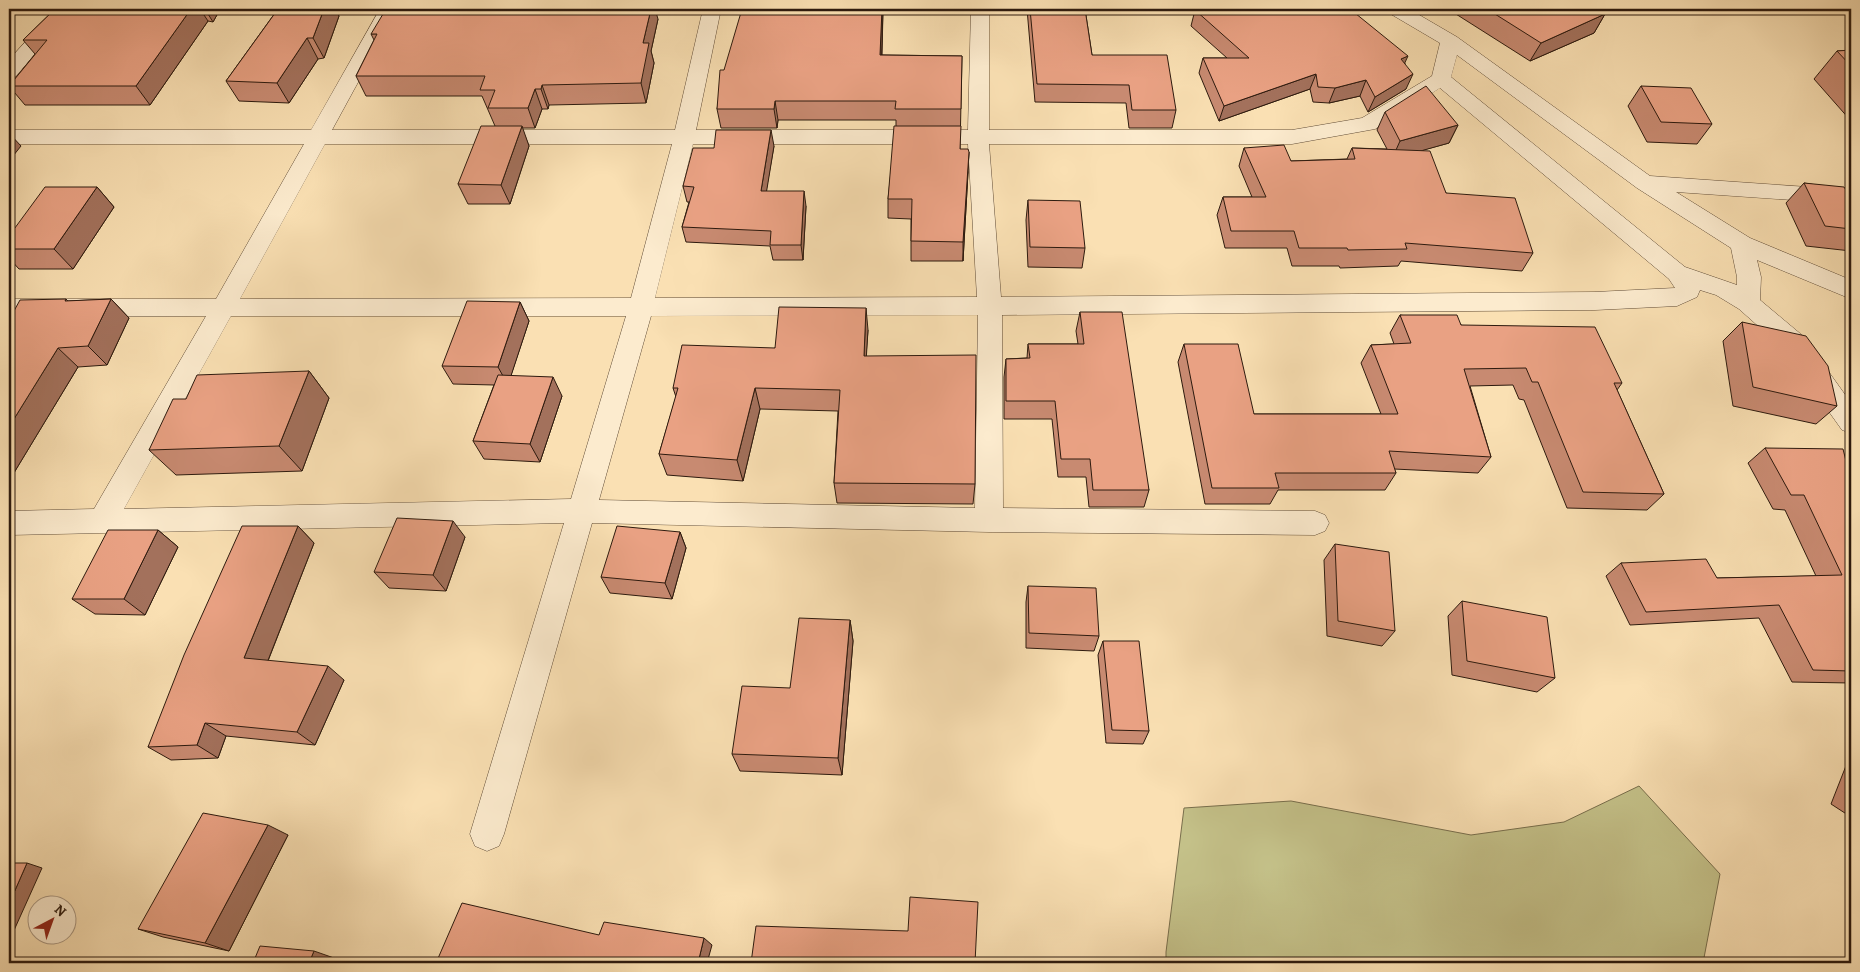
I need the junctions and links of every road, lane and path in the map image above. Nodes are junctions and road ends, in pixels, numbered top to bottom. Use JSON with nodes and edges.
{"nodes":[{"id":1,"x":65,"y":9,"type":"edge"},
{"id":2,"x":389,"y":9,"type":"edge"},
{"id":3,"x":712,"y":9,"type":"edge"},
{"id":4,"x":980,"y":9,"type":"edge"},
{"id":5,"x":1396,"y":9,"type":"edge"},
{"id":6,"x":1450,"y":41,"type":"junction"},
{"id":7,"x":9,"y":72,"type":"edge"},
{"id":8,"x":1441,"y":79,"type":"junction"},
{"id":9,"x":9,"y":137,"type":"edge"},
{"id":10,"x":978,"y":137,"type":"junction"},
{"id":11,"x":318,"y":138,"type":"junction"},
{"id":12,"x":684,"y":138,"type":"junction"},
{"id":13,"x":1645,"y":183,"type":"junction"},
{"id":14,"x":1851,"y":197,"type":"edge"},
{"id":15,"x":1742,"y":244,"type":"junction"},
{"id":16,"x":1677,"y":273,"type":"junction"},
{"id":17,"x":1851,"y":290,"type":"edge"},
{"id":18,"x":1748,"y":303,"type":"junction"},
{"id":19,"x":224,"y":306,"type":"junction"},
{"id":20,"x":990,"y":306,"type":"junction"},
{"id":21,"x":641,"y":307,"type":"junction"},
{"id":22,"x":9,"y":308,"type":"edge"},
{"id":23,"x":1851,"y":423,"type":"edge"},
{"id":24,"x":583,"y":511,"type":"junction"},
{"id":25,"x":989,"y":520,"type":"junction"},
{"id":26,"x":102,"y":521,"type":"junction"},
{"id":27,"x":1315,"y":522,"type":"dead end"},
{"id":28,"x":9,"y":523,"type":"edge"},
{"id":29,"x":487,"y":834,"type":"dead end"}],
"edges":[{"from":1,"to":7,"type":"street"},
{"from":2,"to":11,"type":"street"},
{"from":3,"to":12,"type":"street"},
{"from":4,"to":10,"type":"street"},
{"from":5,"to":6,"type":"street"},
{"from":6,"to":8,"type":"street"},
{"from":6,"to":13,"type":"street"},
{"from":8,"to":10,"type":"street"},
{"from":8,"to":16,"type":"street"},
{"from":9,"to":11,"type":"street"},
{"from":10,"to":12,"type":"street"},
{"from":10,"to":20,"type":"street"},
{"from":11,"to":12,"type":"street"},
{"from":11,"to":19,"type":"street"},
{"from":12,"to":21,"type":"street"},
{"from":13,"to":14,"type":"street"},
{"from":13,"to":15,"type":"street"},
{"from":15,"to":17,"type":"street"},
{"from":15,"to":18,"type":"street"},
{"from":16,"to":18,"type":"street"},
{"from":16,"to":20,"type":"street"},
{"from":18,"to":23,"type":"street"},
{"from":19,"to":21,"type":"street"},
{"from":19,"to":22,"type":"street"},
{"from":19,"to":26,"type":"street"},
{"from":20,"to":21,"type":"street"},
{"from":20,"to":25,"type":"street"},
{"from":21,"to":24,"type":"street"},
{"from":24,"to":25,"type":"street"},
{"from":24,"to":26,"type":"street"},
{"from":24,"to":29,"type":"street"},
{"from":25,"to":27,"type":"street"},
{"from":26,"to":28,"type":"street"}]}
